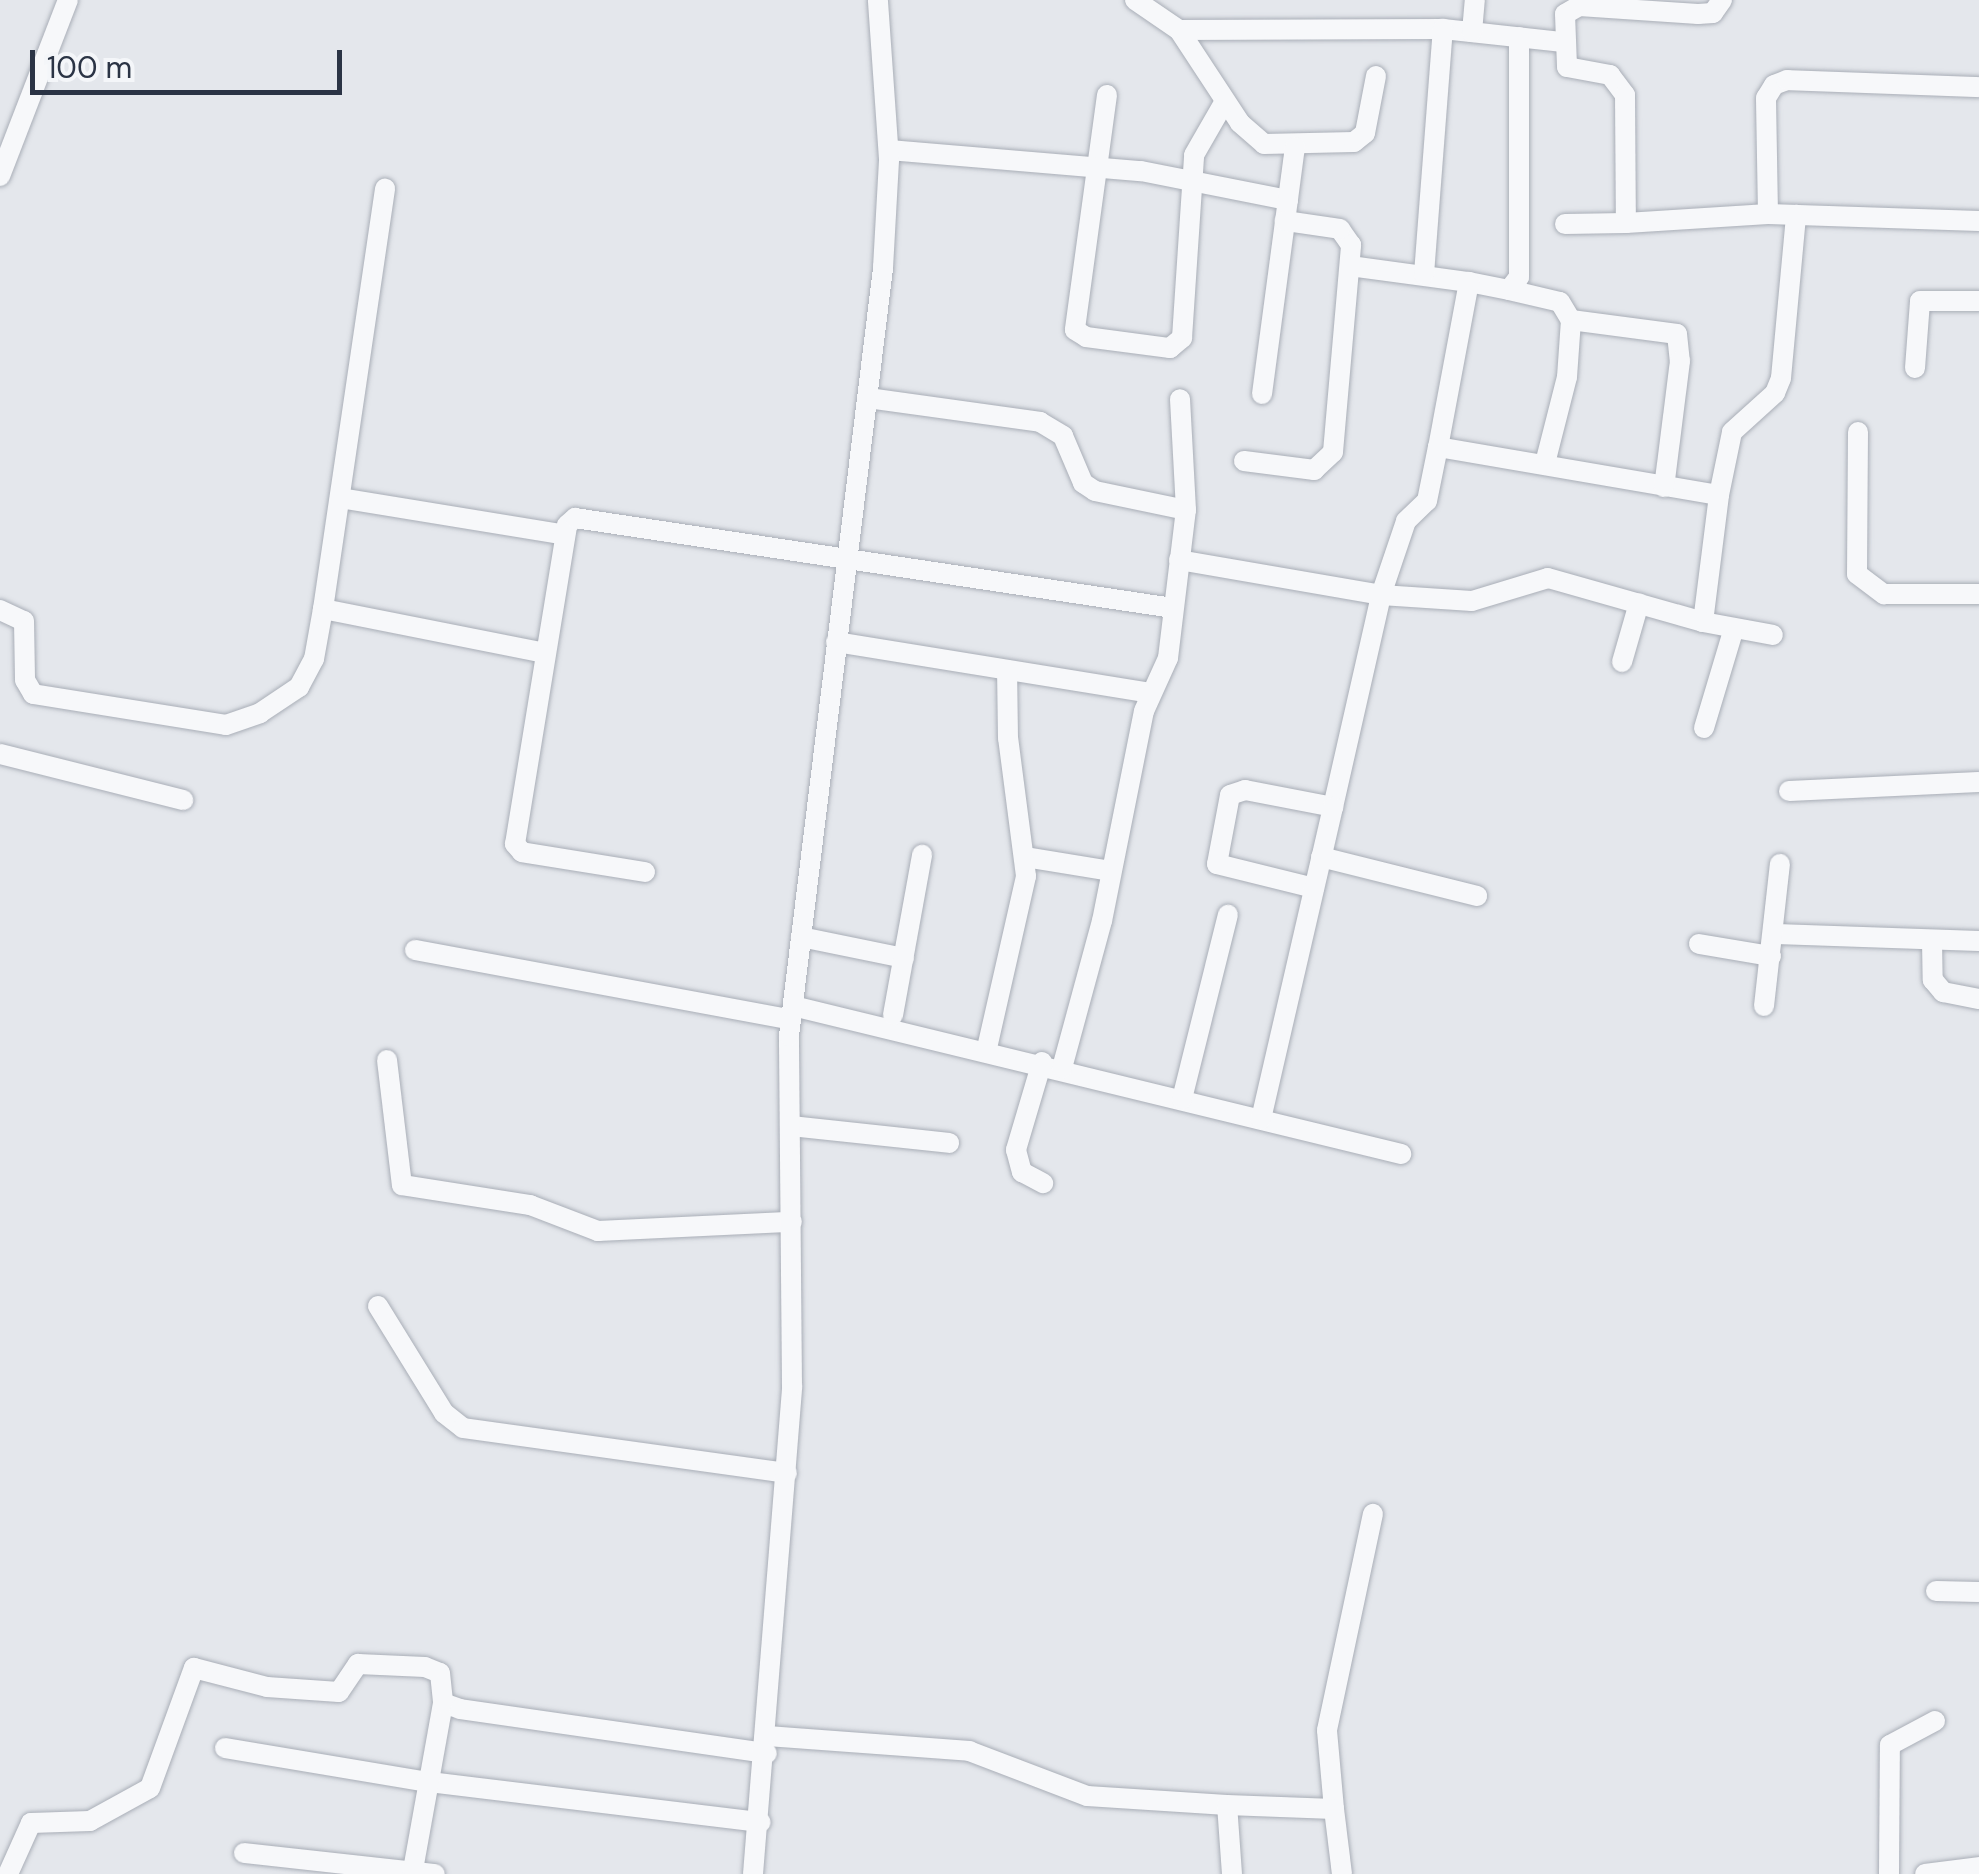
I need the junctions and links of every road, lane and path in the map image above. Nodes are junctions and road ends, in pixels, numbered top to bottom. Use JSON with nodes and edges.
{"nodes":[{"id":1,"x":68,"y":0,"type":"edge"},
{"id":2,"x":878,"y":0,"type":"edge"},
{"id":3,"x":1135,"y":0,"type":"edge"},
{"id":4,"x":1474,"y":0,"type":"edge"},
{"id":5,"x":1722,"y":0,"type":"edge"},
{"id":6,"x":1443,"y":29,"type":"junction"},
{"id":7,"x":1179,"y":30,"type":"junction"},
{"id":8,"x":1472,"y":32,"type":"junction"},
{"id":9,"x":1519,"y":37,"type":"junction"},
{"id":10,"x":1563,"y":42,"type":"junction"},
{"id":11,"x":1376,"y":76,"type":"dead end"},
{"id":12,"x":1979,"y":87,"type":"edge"},
{"id":13,"x":1107,"y":95,"type":"dead end"},
{"id":14,"x":1225,"y":101,"type":"junction"},
{"id":15,"x":1295,"y":147,"type":"junction"},
{"id":16,"x":889,"y":150,"type":"junction"},
{"id":17,"x":1095,"y":167,"type":"junction"},
{"id":18,"x":0,"y":176,"type":"edge"},
{"id":19,"x":1190,"y":177,"type":"junction"},
{"id":20,"x":385,"y":189,"type":"dead end"},
{"id":21,"x":1286,"y":210,"type":"junction"},
{"id":22,"x":1768,"y":214,"type":"junction"},
{"id":23,"x":1796,"y":215,"type":"junction"},
{"id":24,"x":1979,"y":221,"type":"edge"},
{"id":25,"x":1626,"y":223,"type":"junction"},
{"id":26,"x":1565,"y":224,"type":"dead end"},
{"id":27,"x":1350,"y":266,"type":"junction"},
{"id":28,"x":1424,"y":274,"type":"junction"},
{"id":29,"x":1469,"y":282,"type":"junction"},
{"id":30,"x":1508,"y":290,"type":"junction"},
{"id":31,"x":1979,"y":300,"type":"edge"},
{"id":32,"x":1571,"y":320,"type":"junction"},
{"id":33,"x":1914,"y":368,"type":"dead end"},
{"id":34,"x":1262,"y":394,"type":"dead end"},
{"id":35,"x":868,"y":398,"type":"junction"},
{"id":36,"x":1180,"y":399,"type":"dead end"},
{"id":37,"x":1858,"y":432,"type":"dead end"},
{"id":38,"x":1438,"y":447,"type":"junction"},
{"id":39,"x":1244,"y":461,"type":"dead end"},
{"id":40,"x":1546,"y":463,"type":"junction"},
{"id":41,"x":1664,"y":487,"type":"junction"},
{"id":42,"x":1718,"y":496,"type":"junction"},
{"id":43,"x":340,"y":498,"type":"junction"},
{"id":44,"x":1186,"y":510,"type":"junction"},
{"id":45,"x":565,"y":535,"type":"junction"},
{"id":46,"x":1179,"y":560,"type":"junction"},
{"id":47,"x":851,"y":561,"type":"junction"},
{"id":48,"x":1381,"y":594,"type":"junction"},
{"id":49,"x":1979,"y":594,"type":"edge"},
{"id":50,"x":1639,"y":604,"type":"junction"},
{"id":51,"x":1172,"y":608,"type":"junction"},
{"id":52,"x":323,"y":609,"type":"junction"},
{"id":53,"x":0,"y":610,"type":"edge"},
{"id":54,"x":1703,"y":622,"type":"junction"},
{"id":55,"x":1734,"y":628,"type":"junction"},
{"id":56,"x":1773,"y":635,"type":"dead end"},
{"id":57,"x":836,"y":642,"type":"junction"},
{"id":58,"x":545,"y":652,"type":"junction"},
{"id":59,"x":1622,"y":662,"type":"dead end"},
{"id":60,"x":1007,"y":670,"type":"junction"},
{"id":61,"x":1151,"y":693,"type":"junction"},
{"id":62,"x":1704,"y":728,"type":"dead end"},
{"id":63,"x":0,"y":754,"type":"edge"},
{"id":64,"x":1979,"y":782,"type":"edge"},
{"id":65,"x":1789,"y":791,"type":"dead end"},
{"id":66,"x":183,"y":800,"type":"dead end"},
{"id":67,"x":1333,"y":806,"type":"junction"},
{"id":68,"x":922,"y":855,"type":"dead end"},
{"id":69,"x":1025,"y":857,"type":"junction"},
{"id":70,"x":1321,"y":857,"type":"junction"},
{"id":71,"x":1780,"y":864,"type":"dead end"},
{"id":72,"x":1111,"y":871,"type":"junction"},
{"id":73,"x":645,"y":872,"type":"dead end"},
{"id":74,"x":1314,"y":888,"type":"junction"},
{"id":75,"x":1477,"y":896,"type":"dead end"},
{"id":76,"x":1228,"y":915,"type":"dead end"},
{"id":77,"x":1776,"y":934,"type":"junction"},
{"id":78,"x":802,"y":937,"type":"junction"},
{"id":79,"x":1932,"y":941,"type":"junction"},
{"id":80,"x":1979,"y":941,"type":"edge"},
{"id":81,"x":1699,"y":944,"type":"dead end"},
{"id":82,"x":415,"y":950,"type":"dead end"},
{"id":83,"x":1771,"y":956,"type":"junction"},
{"id":84,"x":904,"y":958,"type":"junction"},
{"id":85,"x":1979,"y":998,"type":"edge"},
{"id":86,"x":1764,"y":1006,"type":"dead end"},
{"id":87,"x":792,"y":1013,"type":"junction"},
{"id":88,"x":893,"y":1015,"type":"dead end"},
{"id":89,"x":987,"y":1048,"type":"junction"},
{"id":90,"x":387,"y":1060,"type":"dead end"},
{"id":91,"x":1052,"y":1065,"type":"junction"},
{"id":92,"x":1182,"y":1100,"type":"junction"},
{"id":93,"x":1261,"y":1119,"type":"junction"},
{"id":94,"x":791,"y":1126,"type":"junction"},
{"id":95,"x":949,"y":1143,"type":"dead end"},
{"id":96,"x":1401,"y":1154,"type":"dead end"},
{"id":97,"x":1043,"y":1182,"type":"dead end"},
{"id":98,"x":792,"y":1222,"type":"junction"},
{"id":99,"x":378,"y":1306,"type":"dead end"},
{"id":100,"x":787,"y":1473,"type":"junction"},
{"id":101,"x":1374,"y":1514,"type":"dead end"},
{"id":102,"x":1936,"y":1591,"type":"dead end"},
{"id":103,"x":1979,"y":1592,"type":"edge"},
{"id":104,"x":443,"y":1703,"type":"junction"},
{"id":105,"x":1935,"y":1721,"type":"dead end"},
{"id":106,"x":767,"y":1744,"type":"junction"},
{"id":107,"x":225,"y":1748,"type":"dead end"},
{"id":108,"x":429,"y":1782,"type":"junction"},
{"id":109,"x":1228,"y":1805,"type":"junction"},
{"id":110,"x":1334,"y":1809,"type":"junction"},
{"id":111,"x":761,"y":1822,"type":"junction"},
{"id":112,"x":244,"y":1853,"type":"dead end"},
{"id":113,"x":1979,"y":1867,"type":"edge"},
{"id":114,"x":413,"y":1870,"type":"junction"},
{"id":115,"x":5,"y":1871,"type":"edge"},
{"id":116,"x":435,"y":1874,"type":"edge"},
{"id":117,"x":753,"y":1874,"type":"edge"},
{"id":118,"x":1232,"y":1874,"type":"edge"},
{"id":119,"x":1342,"y":1874,"type":"edge"},
{"id":120,"x":1889,"y":1874,"type":"edge"},
{"id":121,"x":1925,"y":1874,"type":"edge"}],
"edges":[{"from":1,"to":18,"type":"street"},
{"from":2,"to":16,"type":"street"},
{"from":3,"to":7,"type":"street"},
{"from":4,"to":8,"type":"street"},
{"from":5,"to":10,"type":"street"},
{"from":6,"to":7,"type":"street"},
{"from":6,"to":8,"type":"street"},
{"from":6,"to":28,"type":"street"},
{"from":7,"to":14,"type":"street"},
{"from":8,"to":9,"type":"street"},
{"from":9,"to":10,"type":"street"},
{"from":9,"to":30,"type":"street"},
{"from":10,"to":25,"type":"street"},
{"from":11,"to":15,"type":"street"},
{"from":12,"to":22,"type":"street"},
{"from":13,"to":17,"type":"street"},
{"from":14,"to":15,"type":"street"},
{"from":14,"to":19,"type":"street"},
{"from":15,"to":21,"type":"street"},
{"from":16,"to":17,"type":"street"},
{"from":16,"to":35,"type":"street"},
{"from":17,"to":19,"type":"street"},
{"from":17,"to":19,"type":"street"},
{"from":19,"to":21,"type":"street"},
{"from":20,"to":43,"type":"street"},
{"from":21,"to":27,"type":"street"},
{"from":21,"to":34,"type":"street"},
{"from":22,"to":23,"type":"street"},
{"from":22,"to":25,"type":"street"},
{"from":23,"to":24,"type":"street"},
{"from":23,"to":42,"type":"street"},
{"from":25,"to":26,"type":"street"},
{"from":27,"to":28,"type":"street"},
{"from":27,"to":39,"type":"street"},
{"from":28,"to":29,"type":"street"},
{"from":29,"to":30,"type":"street"},
{"from":29,"to":38,"type":"street"},
{"from":30,"to":32,"type":"street"},
{"from":31,"to":33,"type":"street"},
{"from":32,"to":40,"type":"street"},
{"from":32,"to":41,"type":"street"},
{"from":35,"to":44,"type":"street"},
{"from":35,"to":47,"type":"street"},
{"from":36,"to":44,"type":"street"},
{"from":37,"to":49,"type":"street"},
{"from":38,"to":40,"type":"street"},
{"from":38,"to":48,"type":"street"},
{"from":40,"to":41,"type":"street"},
{"from":41,"to":42,"type":"street"},
{"from":42,"to":54,"type":"street"},
{"from":43,"to":45,"type":"street"},
{"from":43,"to":52,"type":"street"},
{"from":44,"to":46,"type":"street"},
{"from":45,"to":47,"type":"street"},
{"from":45,"to":58,"type":"street"},
{"from":46,"to":48,"type":"street"},
{"from":46,"to":51,"type":"street"},
{"from":47,"to":51,"type":"street"},
{"from":47,"to":57,"type":"street"},
{"from":48,"to":50,"type":"street"},
{"from":48,"to":67,"type":"street"},
{"from":50,"to":54,"type":"street"},
{"from":50,"to":59,"type":"street"},
{"from":51,"to":61,"type":"street"},
{"from":52,"to":53,"type":"street"},
{"from":52,"to":58,"type":"street"},
{"from":54,"to":55,"type":"street"},
{"from":55,"to":56,"type":"street"},
{"from":55,"to":62,"type":"street"},
{"from":57,"to":60,"type":"street"},
{"from":57,"to":78,"type":"street"},
{"from":58,"to":73,"type":"street"},
{"from":60,"to":61,"type":"street"},
{"from":60,"to":69,"type":"street"},
{"from":61,"to":72,"type":"street"},
{"from":63,"to":66,"type":"street"},
{"from":64,"to":65,"type":"street"},
{"from":67,"to":70,"type":"street"},
{"from":67,"to":74,"type":"street"},
{"from":68,"to":84,"type":"street"},
{"from":69,"to":72,"type":"street"},
{"from":69,"to":89,"type":"street"},
{"from":70,"to":74,"type":"street"},
{"from":70,"to":75,"type":"street"},
{"from":71,"to":77,"type":"street"},
{"from":72,"to":91,"type":"street"},
{"from":74,"to":93,"type":"street"},
{"from":76,"to":92,"type":"street"},
{"from":77,"to":79,"type":"street"},
{"from":77,"to":83,"type":"street"},
{"from":78,"to":84,"type":"street"},
{"from":78,"to":87,"type":"street"},
{"from":79,"to":80,"type":"street"},
{"from":79,"to":85,"type":"street"},
{"from":81,"to":83,"type":"street"},
{"from":82,"to":87,"type":"street"},
{"from":83,"to":86,"type":"street"},
{"from":84,"to":88,"type":"street"},
{"from":87,"to":89,"type":"street"},
{"from":87,"to":94,"type":"street"},
{"from":89,"to":91,"type":"street"},
{"from":90,"to":98,"type":"street"},
{"from":91,"to":92,"type":"street"},
{"from":91,"to":97,"type":"street"},
{"from":92,"to":93,"type":"street"},
{"from":93,"to":96,"type":"street"},
{"from":94,"to":95,"type":"street"},
{"from":94,"to":98,"type":"street"},
{"from":98,"to":100,"type":"street"},
{"from":99,"to":100,"type":"street"},
{"from":100,"to":106,"type":"street"},
{"from":101,"to":110,"type":"street"},
{"from":102,"to":103,"type":"street"},
{"from":104,"to":106,"type":"street"},
{"from":104,"to":108,"type":"street"},
{"from":104,"to":115,"type":"street"},
{"from":105,"to":120,"type":"street"},
{"from":106,"to":109,"type":"street"},
{"from":106,"to":111,"type":"street"},
{"from":107,"to":108,"type":"street"},
{"from":108,"to":111,"type":"street"},
{"from":108,"to":114,"type":"street"},
{"from":109,"to":110,"type":"street"},
{"from":109,"to":118,"type":"street"},
{"from":110,"to":119,"type":"street"},
{"from":111,"to":117,"type":"street"},
{"from":112,"to":114,"type":"street"},
{"from":113,"to":121,"type":"street"},
{"from":114,"to":116,"type":"street"}]}
